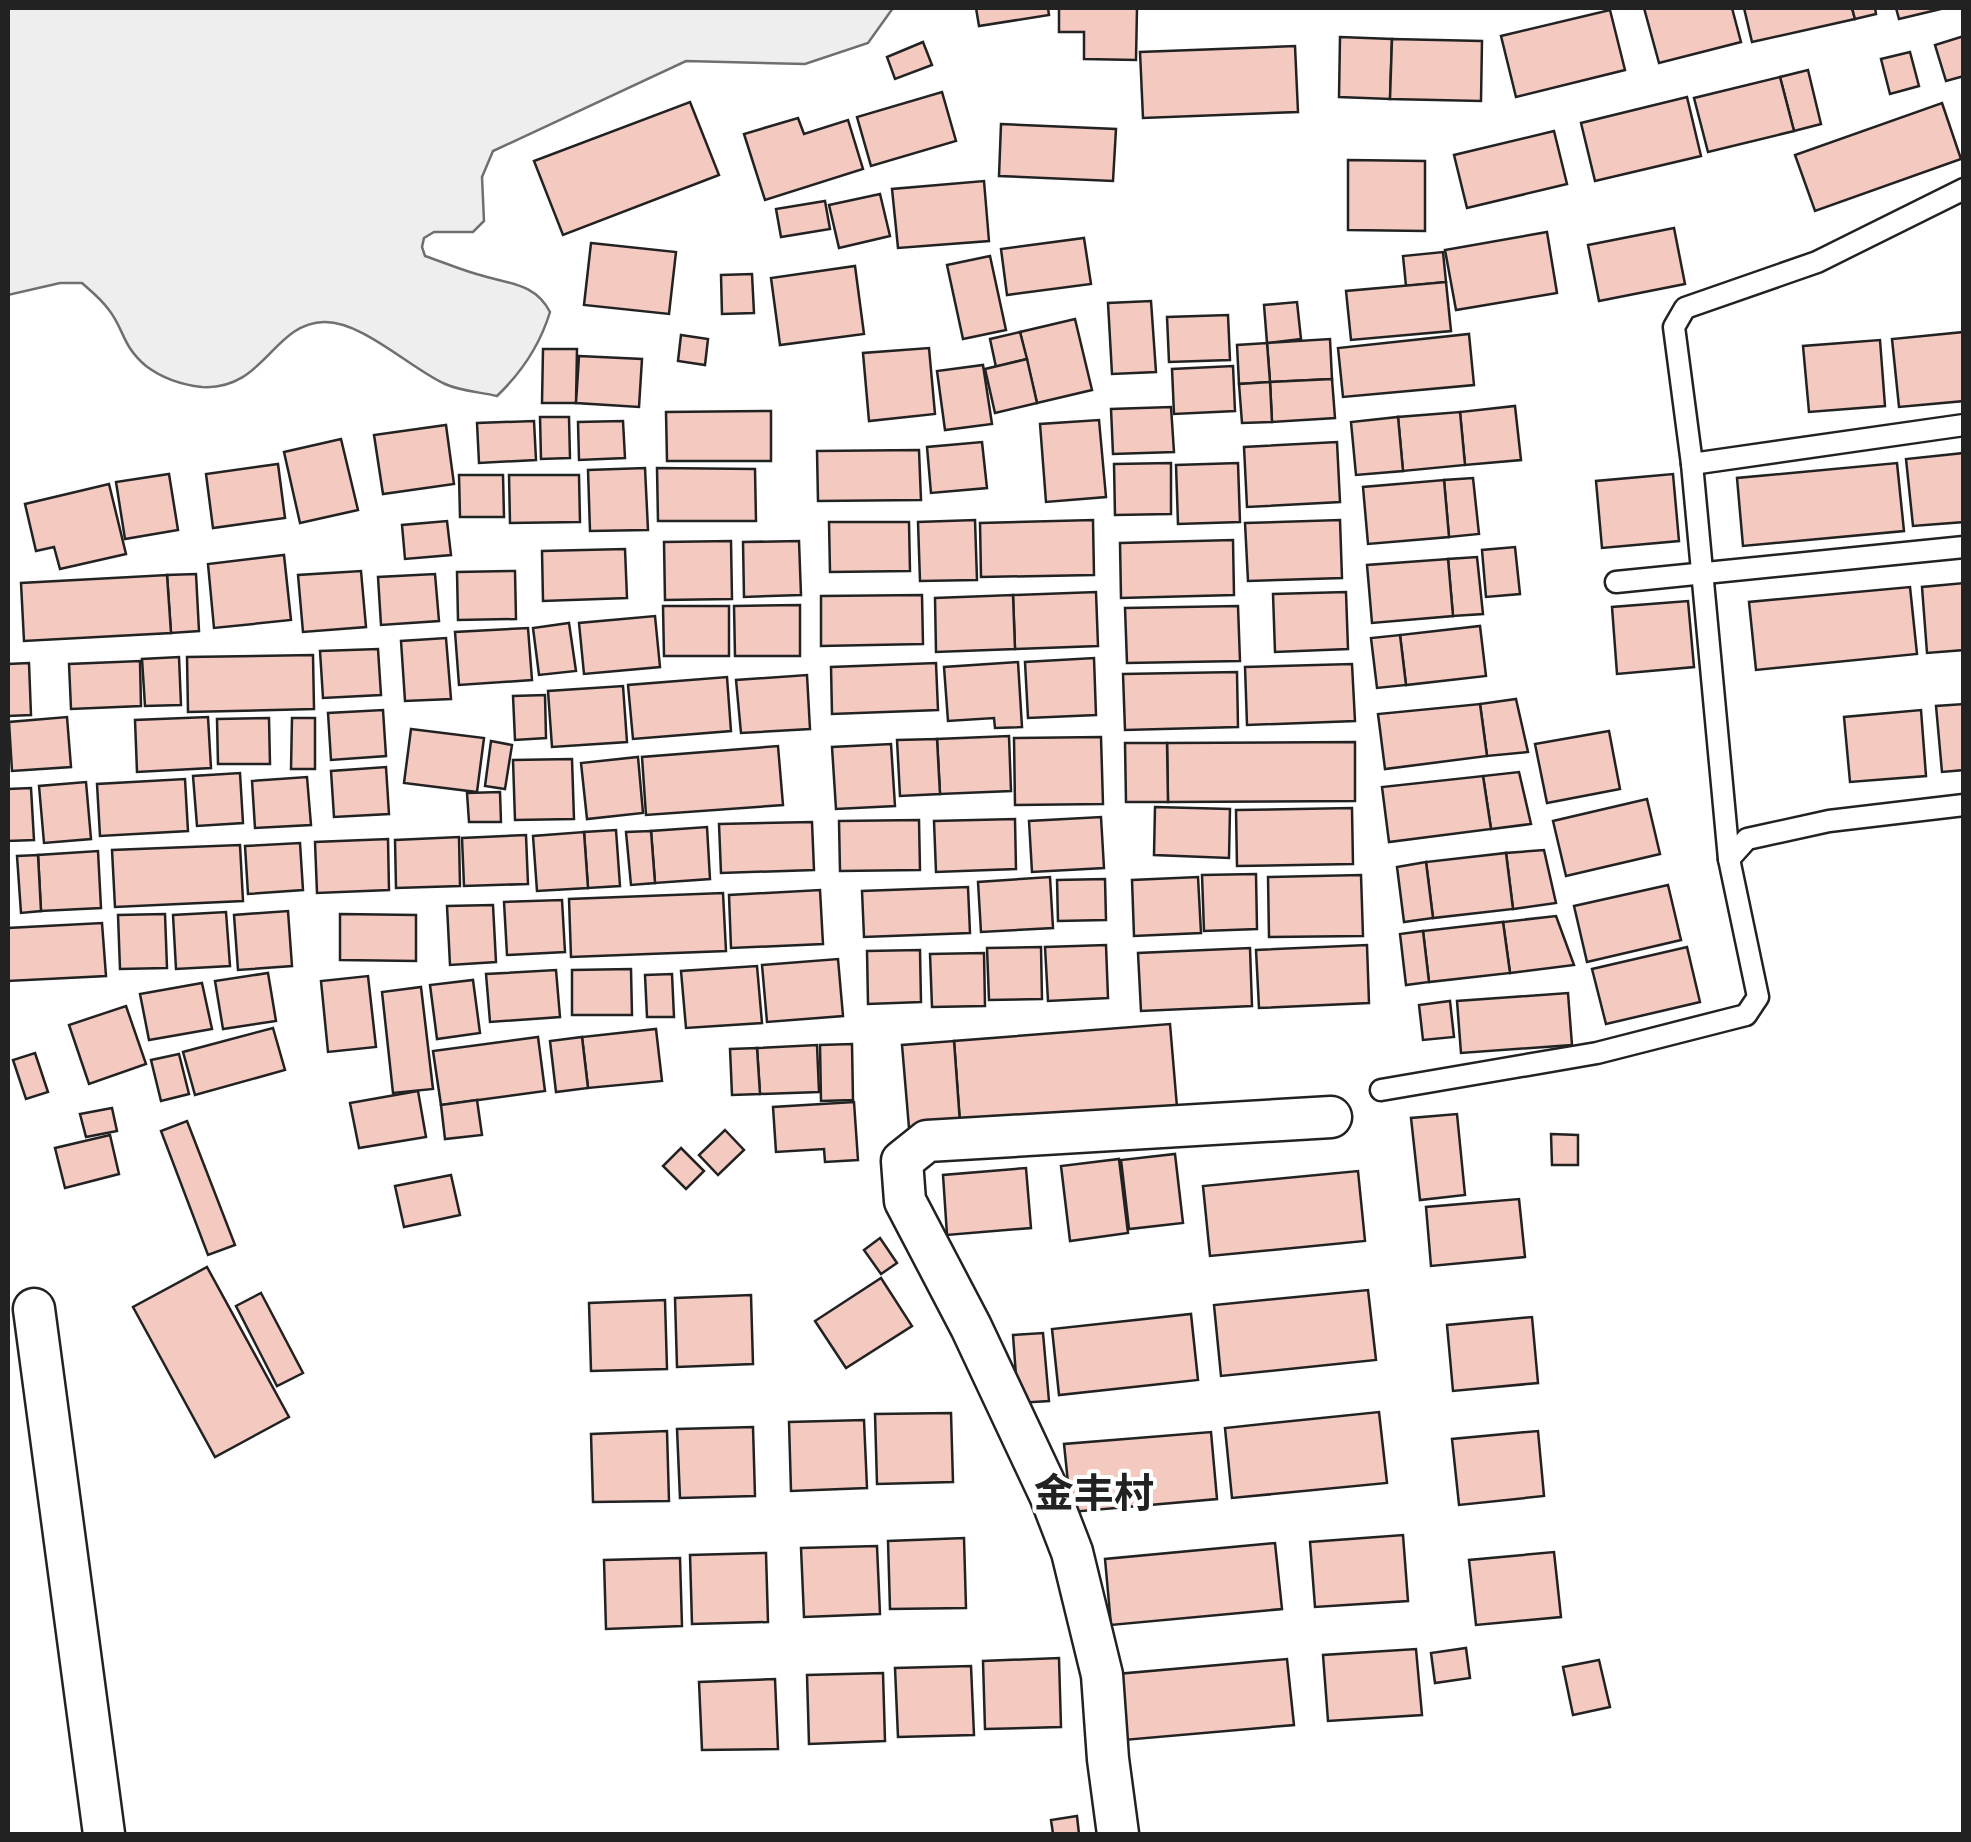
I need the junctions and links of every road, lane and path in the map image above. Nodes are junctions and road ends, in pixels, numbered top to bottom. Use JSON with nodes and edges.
{"nodes":[{"id":1,"x":1964,"y":189,"type":"edge"},
{"id":2,"x":1964,"y":425,"type":"edge"},
{"id":3,"x":1692,"y":464,"type":"junction"},
{"id":4,"x":1964,"y":547,"type":"edge"},
{"id":5,"x":1703,"y":574,"type":"junction"},
{"id":6,"x":1616,"y":582,"type":"dead end"},
{"id":7,"x":1964,"y":804,"type":"edge"},
{"id":8,"x":1729,"y":860,"type":"junction"},
{"id":9,"x":1381,"y":1090,"type":"dead end"},
{"id":10,"x":1331,"y":1117,"type":"dead end"},
{"id":11,"x":34,"y":1309,"type":"dead end"},
{"id":12,"x":104,"y":1834,"type":"edge"},
{"id":13,"x":1118,"y":1834,"type":"edge"}],
"edges":[{"from":1,"to":3,"type":"lane"},
{"from":2,"to":3,"type":"lane"},
{"from":3,"to":5,"type":"lane"},
{"from":4,"to":5,"type":"lane"},
{"from":5,"to":6,"type":"lane"},
{"from":5,"to":8,"type":"lane"},
{"from":7,"to":8,"type":"lane"},
{"from":8,"to":9,"type":"lane"},
{"from":10,"to":13,"type":"street"},
{"from":11,"to":12,"type":"street"}]}
